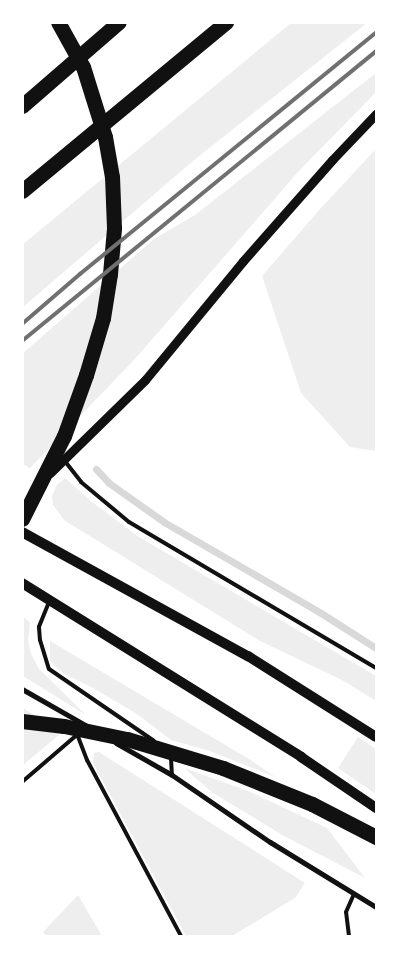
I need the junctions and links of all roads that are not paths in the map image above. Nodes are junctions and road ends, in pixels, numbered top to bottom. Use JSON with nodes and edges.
{"nodes":[{"id":1,"x":58,"y":22,"type":"edge"},
{"id":2,"x":119,"y":22,"type":"edge"},
{"id":3,"x":226,"y":22,"type":"edge"},
{"id":4,"x":22,"y":106,"type":"edge"},
{"id":5,"x":376,"y":114,"type":"edge"},
{"id":6,"x":22,"y":191,"type":"edge"},
{"id":7,"x":63,"y":459,"type":"junction"},
{"id":8,"x":22,"y":502,"type":"edge"},
{"id":9,"x":22,"y":519,"type":"edge"},
{"id":10,"x":22,"y":532,"type":"edge"},
{"id":11,"x":22,"y":583,"type":"edge"},
{"id":12,"x":50,"y":600,"type":"junction"},
{"id":13,"x":376,"y":668,"type":"edge"},
{"id":14,"x":22,"y":689,"type":"edge"},
{"id":15,"x":22,"y":721,"type":"edge"},
{"id":16,"x":87,"y":726,"type":"junction"},
{"id":17,"x":77,"y":734,"type":"junction"},
{"id":18,"x":376,"y":737,"type":"edge"},
{"id":19,"x":172,"y":775,"type":"junction"},
{"id":20,"x":22,"y":782,"type":"edge"},
{"id":21,"x":376,"y":808,"type":"edge"},
{"id":22,"x":376,"y":837,"type":"edge"},
{"id":23,"x":354,"y":894,"type":"junction"},
{"id":24,"x":376,"y":907,"type":"edge"},
{"id":25,"x":180,"y":936,"type":"edge"},
{"id":26,"x":349,"y":936,"type":"edge"}],
"edges":[{"from":1,"to":9,"type":"highway"},
{"from":2,"to":4,"type":"highway"},
{"from":3,"to":6,"type":"highway"},
{"from":5,"to":7,"type":"street"},
{"from":7,"to":8,"type":"street"},
{"from":7,"to":13,"type":"lane"},
{"from":10,"to":18,"type":"main road"},
{"from":11,"to":12,"type":"main road"},
{"from":12,"to":19,"type":"lane"},
{"from":12,"to":21,"type":"main road"},
{"from":14,"to":16,"type":"street"},
{"from":15,"to":22,"type":"highway"},
{"from":16,"to":17,"type":"lane"},
{"from":16,"to":19,"type":"street"},
{"from":17,"to":20,"type":"lane"},
{"from":17,"to":25,"type":"lane"},
{"from":19,"to":23,"type":"street"},
{"from":23,"to":24,"type":"street"},
{"from":23,"to":26,"type":"lane"}]}
